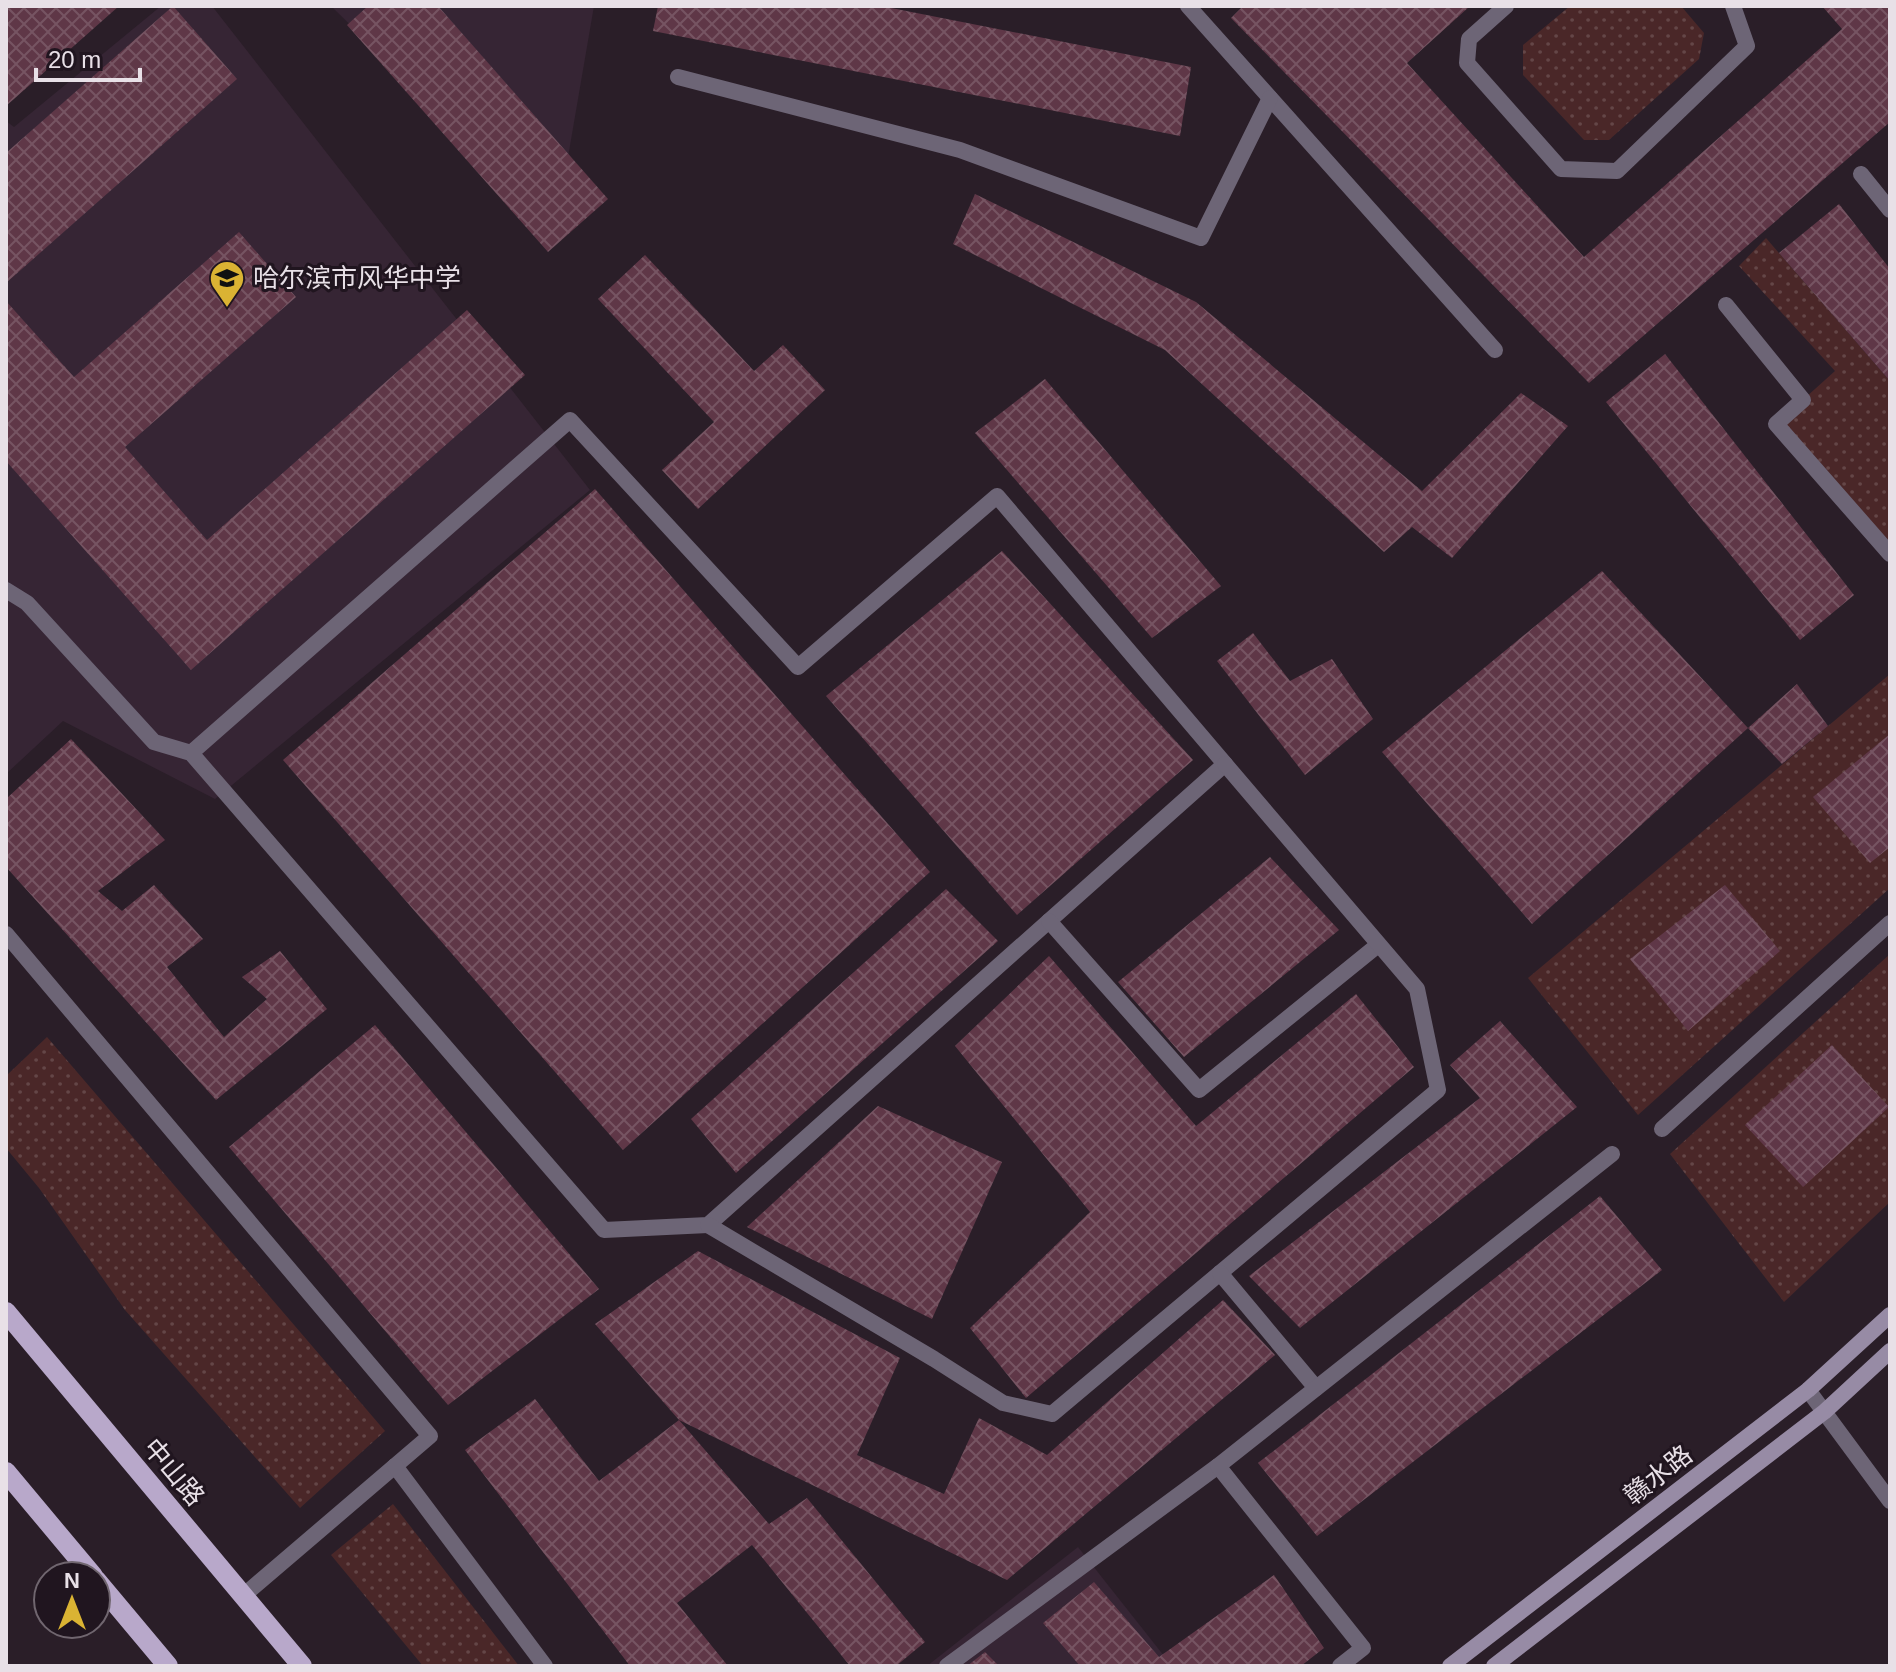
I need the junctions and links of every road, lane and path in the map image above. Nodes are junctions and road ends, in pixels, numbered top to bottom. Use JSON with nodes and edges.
{"nodes":[{"id":1,"x":1188,"y":6,"type":"edge"},
{"id":2,"x":1506,"y":6,"type":"edge"},
{"id":3,"x":1733,"y":6,"type":"edge"},
{"id":4,"x":678,"y":77,"type":"dead end"},
{"id":5,"x":1270,"y":98,"type":"junction"},
{"id":6,"x":1861,"y":174,"type":"dead end"},
{"id":7,"x":1890,"y":210,"type":"edge"},
{"id":8,"x":1726,"y":305,"type":"dead end"},
{"id":9,"x":1495,"y":350,"type":"dead end"},
{"id":10,"x":1890,"y":554,"type":"edge"},
{"id":11,"x":6,"y":590,"type":"edge"},
{"id":12,"x":191,"y":753,"type":"junction"},
{"id":13,"x":1225,"y":764,"type":"junction"},
{"id":14,"x":1049,"y":921,"type":"junction"},
{"id":15,"x":1890,"y":923,"type":"edge"},
{"id":16,"x":6,"y":934,"type":"edge"},
{"id":17,"x":1378,"y":945,"type":"junction"},
{"id":18,"x":1662,"y":1129,"type":"dead end"},
{"id":19,"x":1612,"y":1154,"type":"dead end"},
{"id":20,"x":708,"y":1225,"type":"junction"},
{"id":21,"x":1220,"y":1273,"type":"junction"},
{"id":22,"x":6,"y":1312,"type":"edge"},
{"id":23,"x":1890,"y":1315,"type":"edge"},
{"id":24,"x":1890,"y":1351,"type":"edge"},
{"id":25,"x":1316,"y":1388,"type":"junction"},
{"id":26,"x":1808,"y":1390,"type":"junction"},
{"id":27,"x":1824,"y":1412,"type":"junction"},
{"id":28,"x":395,"y":1466,"type":"junction"},
{"id":29,"x":1218,"y":1466,"type":"junction"},
{"id":30,"x":6,"y":1472,"type":"edge"},
{"id":31,"x":1890,"y":1501,"type":"edge"},
{"id":32,"x":79,"y":1560,"type":"edge"},
{"id":33,"x":243,"y":1596,"type":"junction"},
{"id":34,"x":112,"y":1599,"type":"edge"},
{"id":35,"x":168,"y":1666,"type":"edge"},
{"id":36,"x":302,"y":1666,"type":"edge"},
{"id":37,"x":545,"y":1666,"type":"edge"},
{"id":38,"x":947,"y":1666,"type":"edge"},
{"id":39,"x":1340,"y":1666,"type":"edge"},
{"id":40,"x":1450,"y":1666,"type":"edge"},
{"id":41,"x":1494,"y":1666,"type":"edge"}],
"edges":[{"from":1,"to":5,"type":"street"},
{"from":2,"to":3,"type":"street"},
{"from":4,"to":5,"type":"street"},
{"from":5,"to":9,"type":"street"},
{"from":6,"to":7,"type":"street"},
{"from":8,"to":10,"type":"street"},
{"from":11,"to":12,"type":"street"},
{"from":12,"to":13,"type":"street"},
{"from":12,"to":20,"type":"street"},
{"from":13,"to":14,"type":"street"},
{"from":13,"to":17,"type":"street"},
{"from":14,"to":17,"type":"street"},
{"from":14,"to":20,"type":"street"},
{"from":15,"to":18,"type":"street"},
{"from":16,"to":28,"type":"street"},
{"from":17,"to":21,"type":"street"},
{"from":19,"to":25,"type":"street"},
{"from":20,"to":21,"type":"street"},
{"from":21,"to":25,"type":"street"},
{"from":22,"to":33,"type":"main road","name":"中山路"},
{"from":23,"to":26,"type":"main road","name":"赣水路"},
{"from":24,"to":27,"type":"main road","name":"赣水路"},
{"from":25,"to":29,"type":"street"},
{"from":26,"to":27,"type":"street"},
{"from":26,"to":40,"type":"main road","name":"赣水路"},
{"from":27,"to":31,"type":"street"},
{"from":27,"to":41,"type":"main road","name":"赣水路"},
{"from":28,"to":33,"type":"street"},
{"from":28,"to":37,"type":"street"},
{"from":29,"to":38,"type":"street"},
{"from":29,"to":39,"type":"street"},
{"from":30,"to":32,"type":"main road"},
{"from":33,"to":36,"type":"main road","name":"中山路"},
{"from":34,"to":35,"type":"main road"}]}
